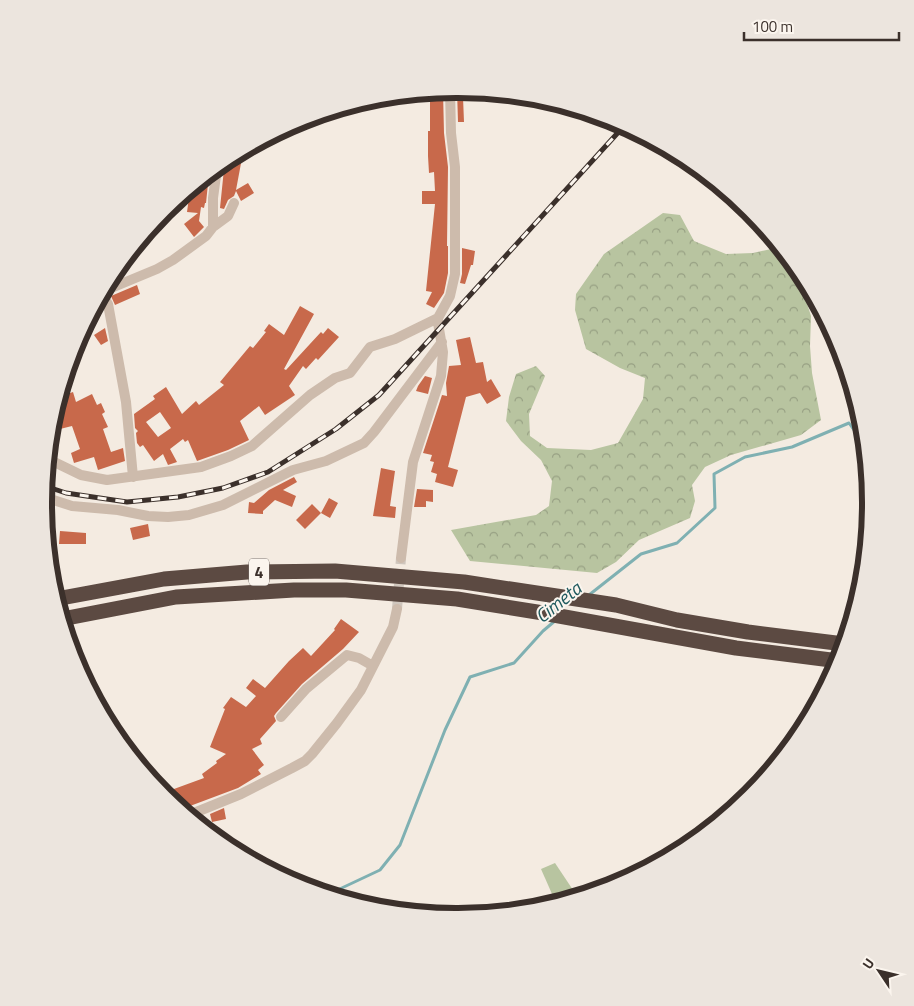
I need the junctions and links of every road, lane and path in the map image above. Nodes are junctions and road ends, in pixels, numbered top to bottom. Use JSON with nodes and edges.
{"nodes":[{"id":1,"x":450,"y":98,"type":"edge"},
{"id":2,"x":216,"y":179,"type":"edge"},
{"id":3,"x":234,"y":204,"type":"dead end"},
{"id":4,"x":213,"y":227,"type":"junction"},
{"id":5,"x":116,"y":286,"type":"edge"},
{"id":6,"x":107,"y":302,"type":"edge"},
{"id":7,"x":438,"y":318,"type":"junction"},
{"id":8,"x":442,"y":342,"type":"junction"},
{"id":9,"x":55,"y":462,"type":"edge"},
{"id":10,"x":133,"y":477,"type":"junction"},
{"id":11,"x":52,"y":500,"type":"edge"},
{"id":12,"x":401,"y":558,"type":"tunnel mouth"},
{"id":13,"x":64,"y":598,"type":"edge"},
{"id":14,"x":397,"y":610,"type":"tunnel mouth"},
{"id":15,"x":69,"y":617,"type":"edge"},
{"id":16,"x":836,"y":643,"type":"edge"},
{"id":17,"x":830,"y":660,"type":"edge"},
{"id":18,"x":373,"y":666,"type":"junction"},
{"id":19,"x":282,"y":717,"type":"dead end"},
{"id":20,"x":196,"y":812,"type":"edge"}],
"edges":[{"from":1,"to":7,"type":"street"},
{"from":2,"to":4,"type":"street"},
{"from":3,"to":4,"type":"street"},
{"from":4,"to":5,"type":"street"},
{"from":6,"to":10,"type":"street"},
{"from":7,"to":8,"type":"street"},
{"from":7,"to":10,"type":"street"},
{"from":8,"to":11,"type":"street"},
{"from":8,"to":12,"type":"street"},
{"from":9,"to":10,"type":"street"},
{"from":13,"to":16,"type":"highway","number":"4"},
{"from":14,"to":18,"type":"street"},
{"from":15,"to":17,"type":"highway","number":"4"},
{"from":18,"to":19,"type":"street"},
{"from":18,"to":20,"type":"street"}]}
